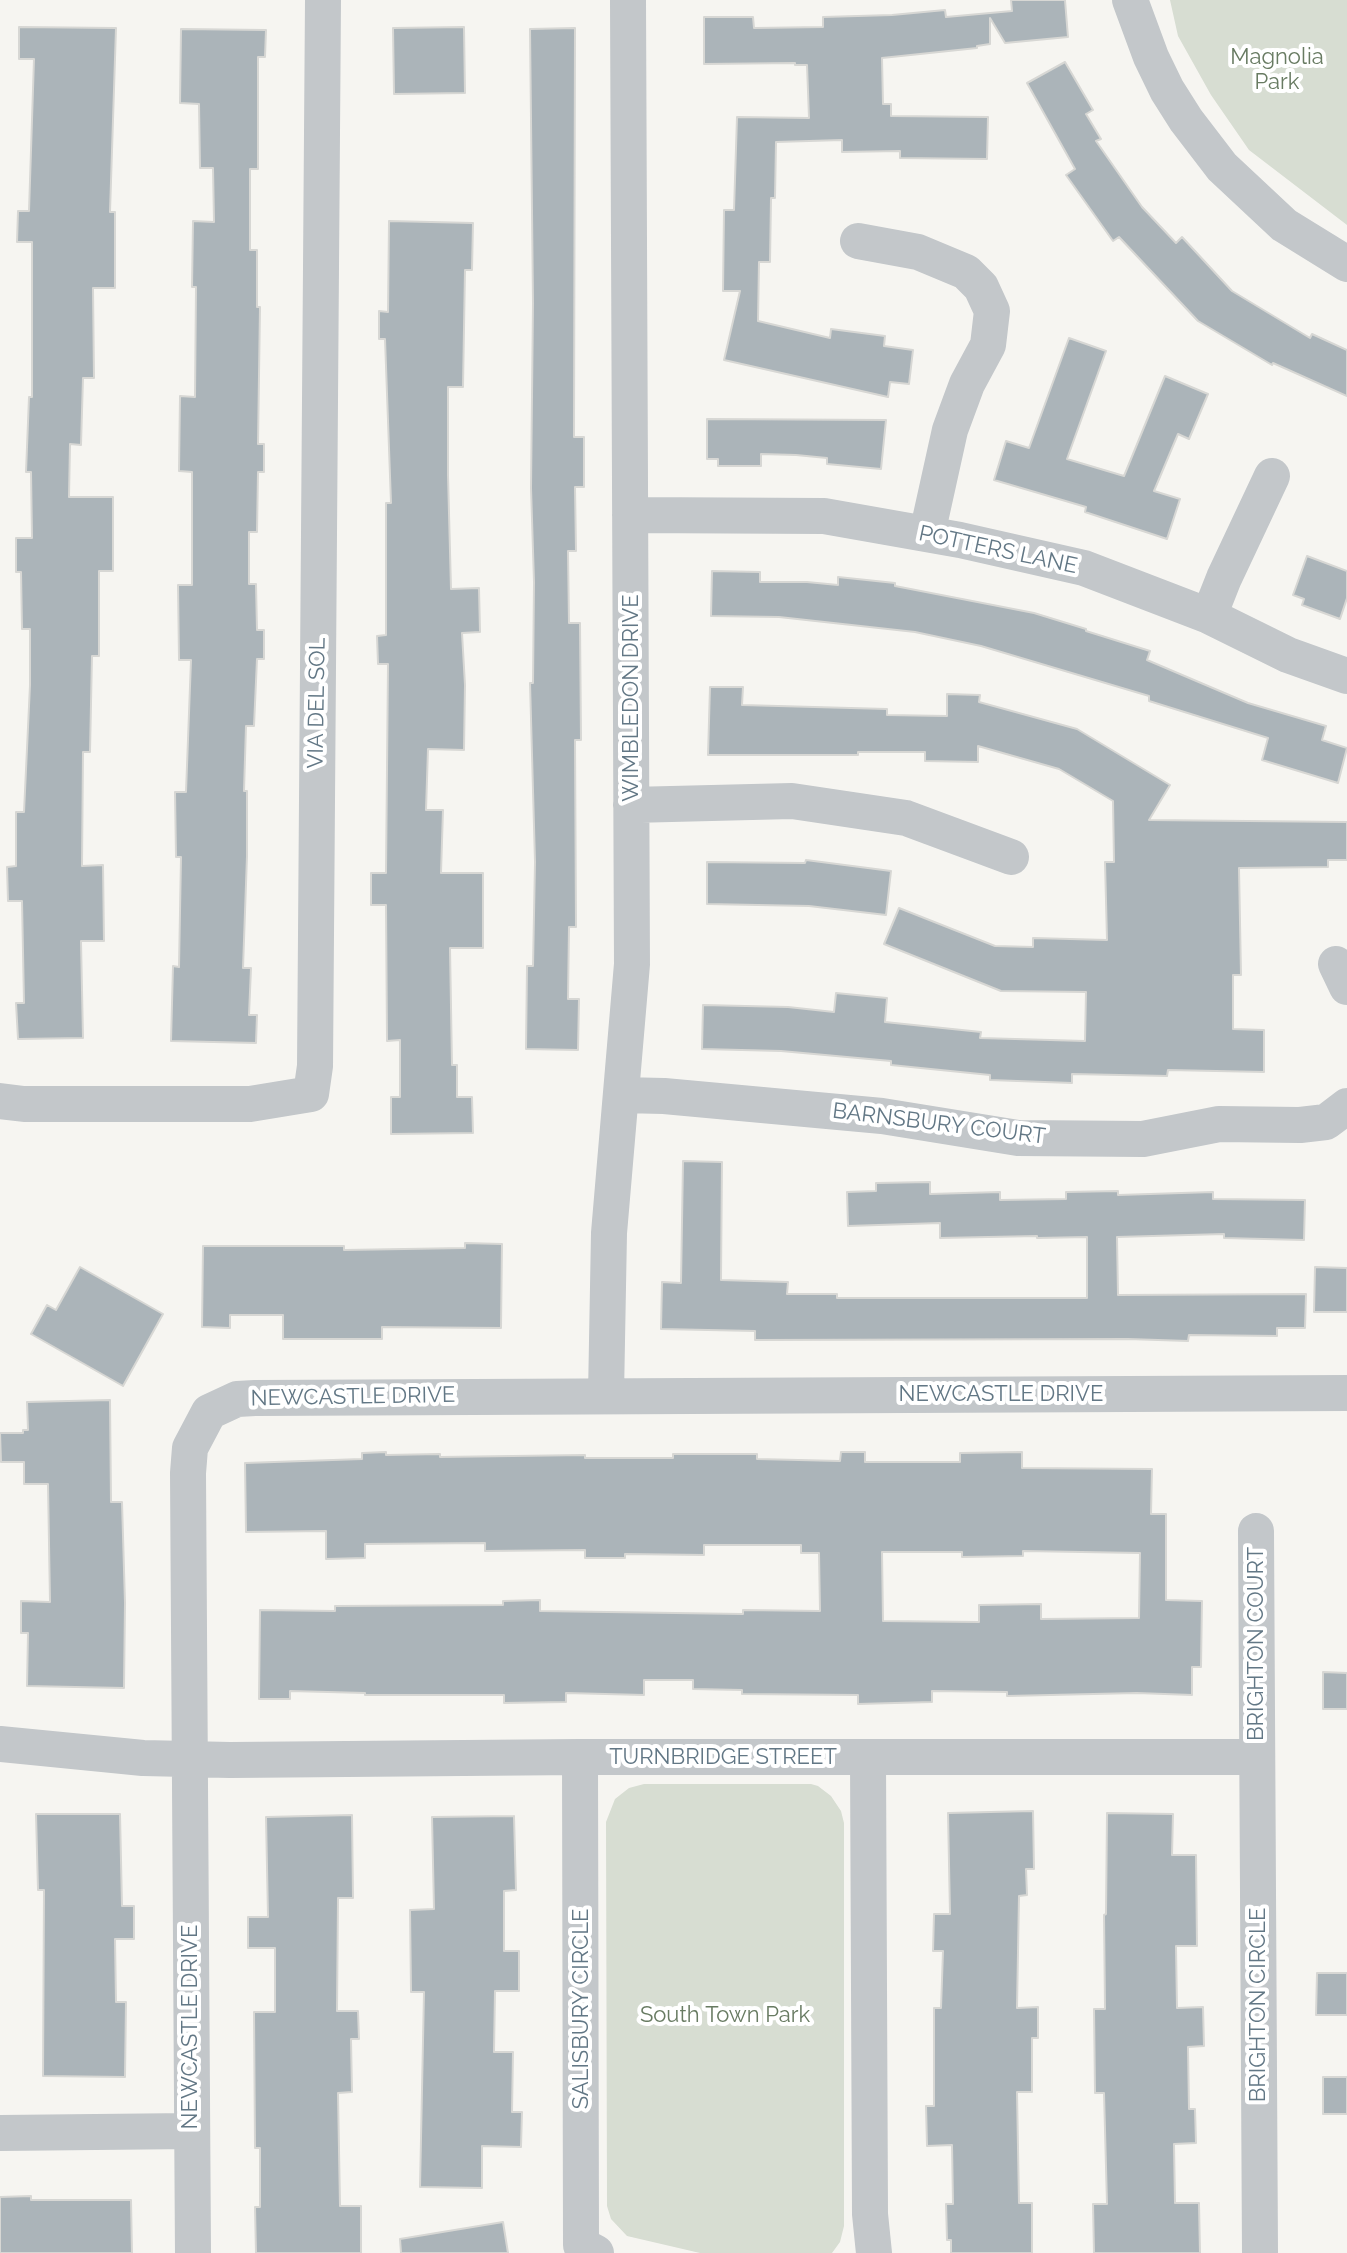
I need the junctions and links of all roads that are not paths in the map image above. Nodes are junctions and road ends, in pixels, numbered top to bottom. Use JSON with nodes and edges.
{"nodes":[{"id":1,"x":323,"y":0,"type":"edge"},
{"id":2,"x":628,"y":0,"type":"edge"},
{"id":3,"x":1130,"y":0,"type":"edge"},
{"id":4,"x":858,"y":241,"type":"dead end"},
{"id":5,"x":1347,"y":264,"type":"edge"},
{"id":6,"x":1272,"y":476,"type":"dead end"},
{"id":7,"x":630,"y":515,"type":"junction"},
{"id":8,"x":927,"y":534,"type":"junction"},
{"id":9,"x":1209,"y":616,"type":"junction"},
{"id":10,"x":1347,"y":676,"type":"edge"},
{"id":11,"x":631,"y":805,"type":"junction"},
{"id":12,"x":1011,"y":857,"type":"dead end"},
{"id":13,"x":621,"y":1095,"type":"junction"},
{"id":14,"x":0,"y":1101,"type":"edge"},
{"id":15,"x":1347,"y":1106,"type":"edge"},
{"id":16,"x":1347,"y":1393,"type":"edge"},
{"id":17,"x":606,"y":1395,"type":"junction"},
{"id":18,"x":1256,"y":1531,"type":"dead end"},
{"id":19,"x":0,"y":1744,"type":"edge"},
{"id":20,"x":580,"y":1757,"type":"junction"},
{"id":21,"x":868,"y":1757,"type":"junction"},
{"id":22,"x":1256,"y":1757,"type":"junction"},
{"id":23,"x":190,"y":1759,"type":"junction"},
{"id":24,"x":191,"y":2131,"type":"junction"},
{"id":25,"x":0,"y":2133,"type":"edge"},
{"id":26,"x":193,"y":2253,"type":"edge"},
{"id":27,"x":596,"y":2253,"type":"edge"},
{"id":28,"x":874,"y":2253,"type":"edge"},
{"id":29,"x":1260,"y":2253,"type":"edge"}],
"edges":[{"from":1,"to":14,"type":"street","name":"VIA DEL SOL"},
{"from":2,"to":7,"type":"street","name":"WIMBLEDON DRIVE"},
{"from":3,"to":5,"type":"street"},
{"from":4,"to":8,"type":"street"},
{"from":6,"to":9,"type":"street"},
{"from":7,"to":8,"type":"street","name":"POTTERS LANE"},
{"from":7,"to":11,"type":"street","name":"WIMBLEDON DRIVE"},
{"from":8,"to":9,"type":"street","name":"POTTERS LANE"},
{"from":9,"to":10,"type":"street","name":"POTTERS LANE"},
{"from":11,"to":12,"type":"street"},
{"from":11,"to":13,"type":"street","name":"WIMBLEDON DRIVE"},
{"from":13,"to":15,"type":"street","name":"BARNSBURY COURT"},
{"from":13,"to":17,"type":"street","name":"WIMBLEDON DRIVE"},
{"from":16,"to":17,"type":"street","name":"NEWCASTLE DRIVE"},
{"from":17,"to":23,"type":"street","name":"NEWCASTLE DRIVE"},
{"from":18,"to":22,"type":"street","name":"BRIGHTON COURT"},
{"from":19,"to":23,"type":"street","name":"TURNBRIDGE STREET"},
{"from":20,"to":21,"type":"street","name":"TURNBRIDGE STREET"},
{"from":20,"to":23,"type":"street","name":"TURNBRIDGE STREET"},
{"from":20,"to":27,"type":"street","name":"SALISBURY CIRCLE"},
{"from":21,"to":22,"type":"street","name":"TURNBRIDGE STREET"},
{"from":21,"to":28,"type":"street"},
{"from":22,"to":29,"type":"street","name":"BRIGHTON CIRCLE"},
{"from":23,"to":24,"type":"street","name":"NEWCASTLE DRIVE"},
{"from":24,"to":25,"type":"street"},
{"from":24,"to":26,"type":"street","name":"NEWCASTLE DRIVE"}]}
